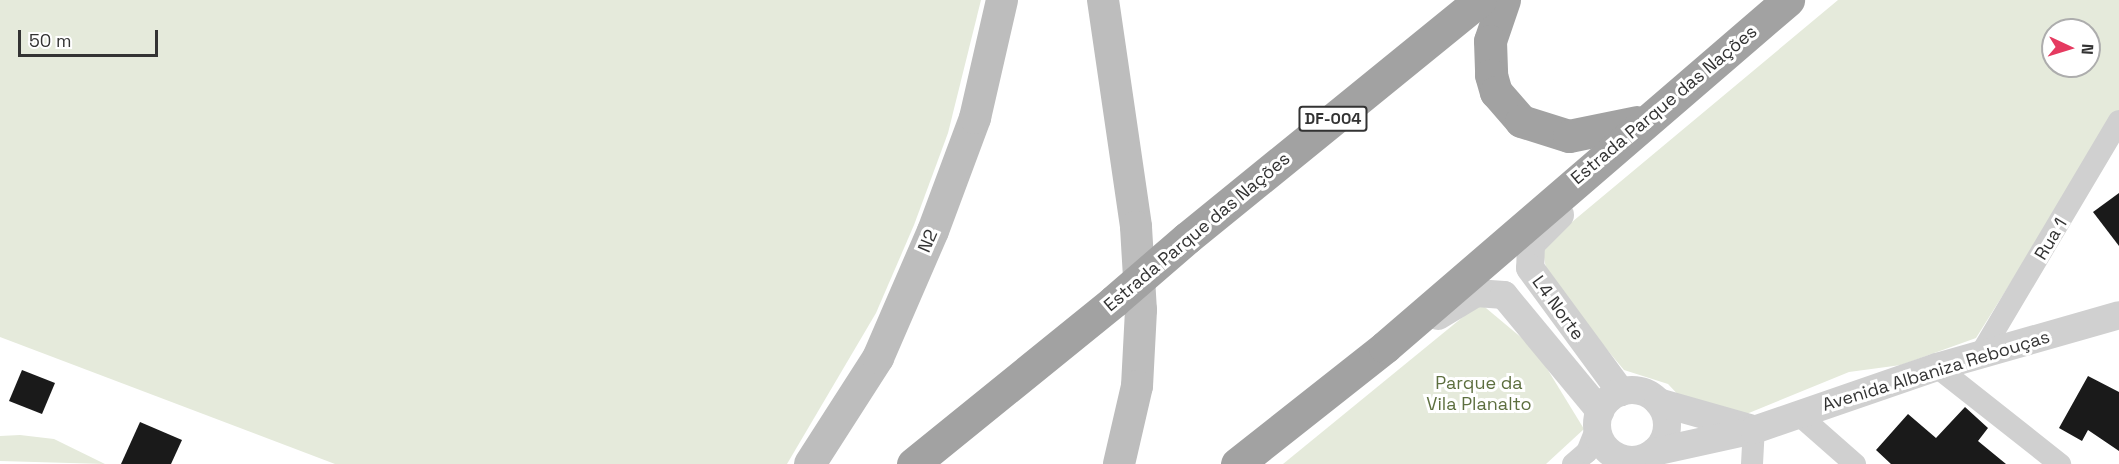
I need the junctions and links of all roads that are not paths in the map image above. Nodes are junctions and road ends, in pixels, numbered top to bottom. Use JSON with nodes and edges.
{"nodes":[{"id":1,"x":1002,"y":0,"type":"edge"},
{"id":2,"x":1103,"y":0,"type":"edge"},
{"id":3,"x":1480,"y":0,"type":"edge"},
{"id":4,"x":1504,"y":0,"type":"edge"},
{"id":5,"x":1788,"y":0,"type":"edge"},
{"id":6,"x":1650,"y":117,"type":"junction"},
{"id":7,"x":2119,"y":121,"type":"edge"},
{"id":8,"x":2119,"y":315,"type":"edge"},
{"id":9,"x":1385,"y":347,"type":"junction"},
{"id":10,"x":1980,"y":355,"type":"junction"},
{"id":11,"x":1937,"y":368,"type":"junction"},
{"id":12,"x":1621,"y":392,"type":"junction"},
{"id":13,"x":1658,"y":402,"type":"junction"},
{"id":14,"x":1798,"y":414,"type":"junction"},
{"id":15,"x":1599,"y":419,"type":"junction"},
{"id":16,"x":1754,"y":430,"type":"junction"},
{"id":17,"x":1654,"y":452,"type":"junction"},
{"id":18,"x":1624,"y":462,"type":"edge"},
{"id":19,"x":810,"y":464,"type":"edge"},
{"id":20,"x":914,"y":464,"type":"edge"},
{"id":21,"x":1119,"y":464,"type":"edge"},
{"id":22,"x":1237,"y":464,"type":"edge"},
{"id":23,"x":1574,"y":464,"type":"edge"},
{"id":24,"x":1752,"y":464,"type":"edge"},
{"id":25,"x":1855,"y":464,"type":"edge"},
{"id":26,"x":2060,"y":464,"type":"edge"}],
"edges":[{"from":1,"to":19,"type":"main road","name":"N2"},
{"from":2,"to":21,"type":"main road"},
{"from":3,"to":20,"type":"highway","name":"Estrada Parque das Nações","number":"DF-004","bridge":true},
{"from":4,"to":6,"type":"highway"},
{"from":5,"to":6,"type":"highway","name":"Estrada Parque das Nações"},
{"from":6,"to":9,"type":"highway","name":"Estrada Parque das Nações"},
{"from":6,"to":12,"type":"street","name":"L4 Norte"},
{"from":7,"to":10,"type":"street","name":"Rua 1"},
{"from":8,"to":10,"type":"street","name":"Avenida Albaniza Rebouças"},
{"from":9,"to":15,"type":"street","name":"L4 Norte"},
{"from":9,"to":22,"type":"highway","name":"Estrada Parque das Nações"},
{"from":10,"to":11,"type":"street","name":"Avenida Albaniza Rebouças"},
{"from":11,"to":14,"type":"street","name":"Avenida Albaniza Rebouças"},
{"from":11,"to":26,"type":"street"},
{"from":12,"to":13,"type":"street"},
{"from":12,"to":15,"type":"street"},
{"from":13,"to":16,"type":"street"},
{"from":13,"to":17,"type":"street"},
{"from":14,"to":16,"type":"street","name":"Avenida Albaniza Rebouças"},
{"from":14,"to":25,"type":"street"},
{"from":15,"to":18,"type":"street"},
{"from":15,"to":23,"type":"street"},
{"from":16,"to":17,"type":"street"},
{"from":16,"to":24,"type":"street"},
{"from":17,"to":18,"type":"street"}]}
